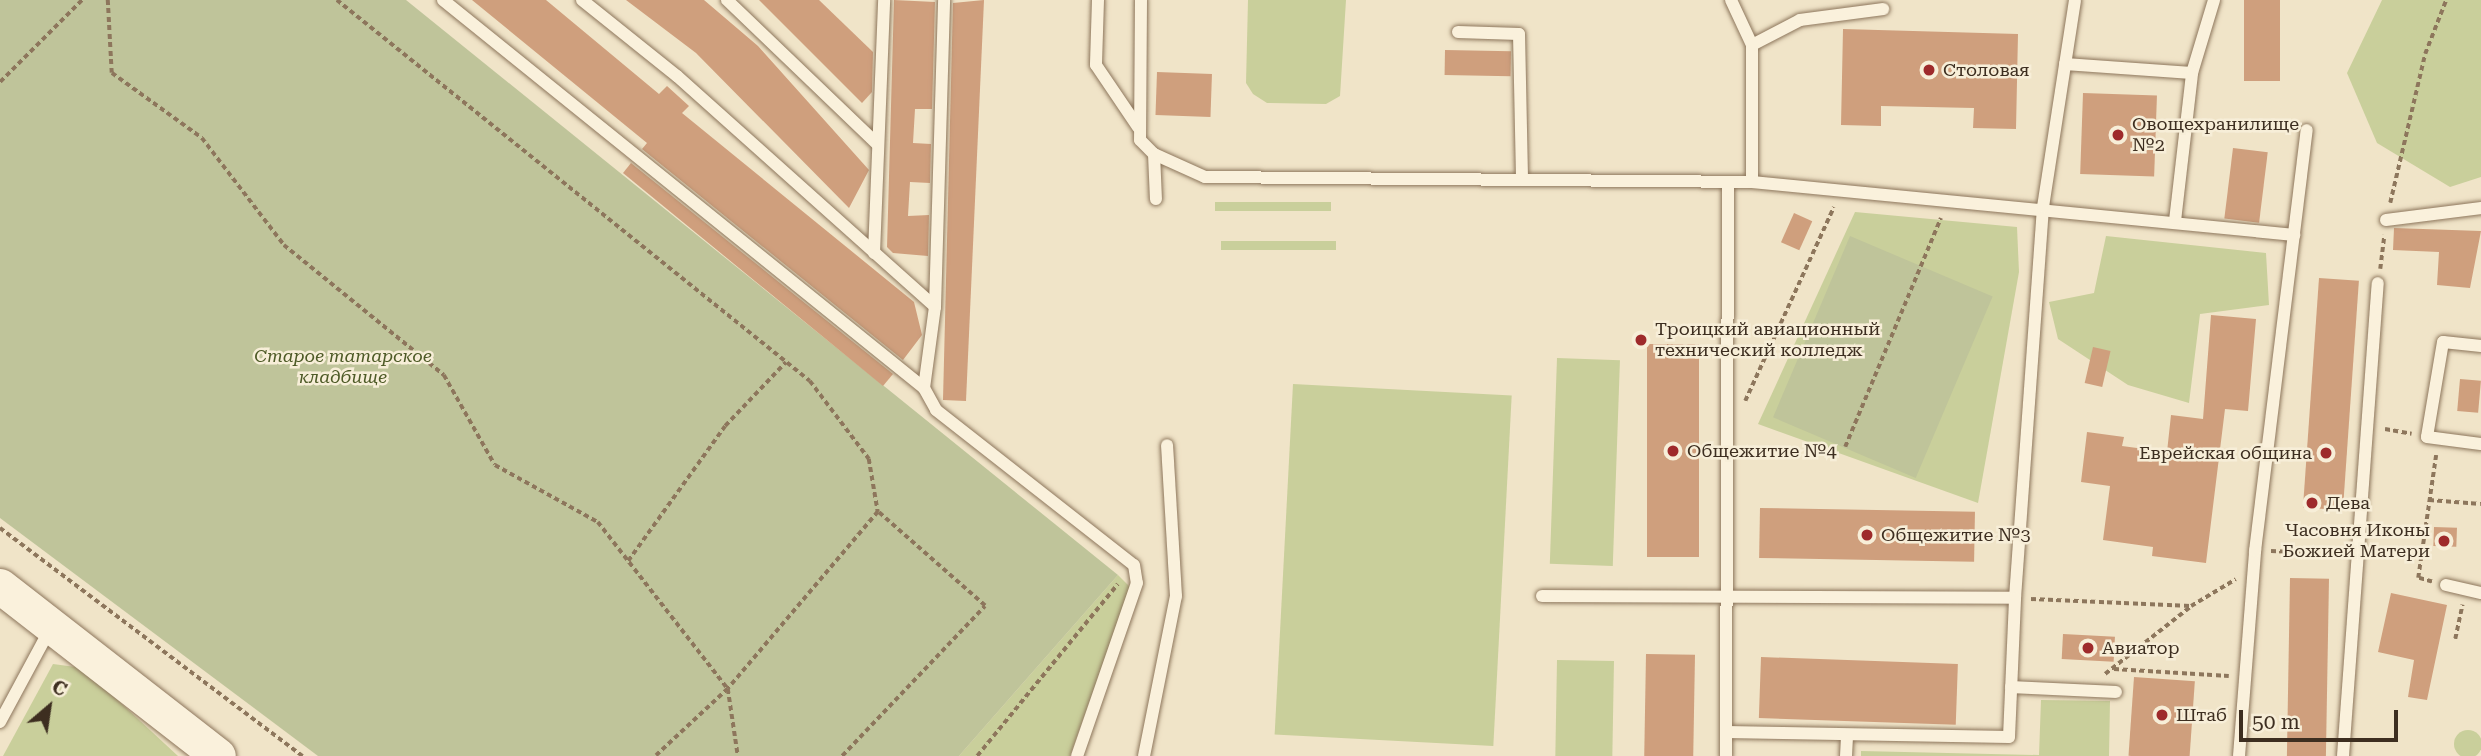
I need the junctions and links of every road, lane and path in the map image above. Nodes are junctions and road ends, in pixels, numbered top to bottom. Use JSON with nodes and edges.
{"nodes":[{"id":1,"x":82,"y":0,"type":"edge"},
{"id":2,"x":108,"y":0,"type":"edge"},
{"id":3,"x":337,"y":0,"type":"edge"},
{"id":4,"x":443,"y":0,"type":"edge"},
{"id":5,"x":582,"y":0,"type":"edge"},
{"id":6,"x":727,"y":0,"type":"edge"},
{"id":7,"x":884,"y":0,"type":"edge"},
{"id":8,"x":944,"y":0,"type":"edge"},
{"id":9,"x":1098,"y":0,"type":"edge"},
{"id":10,"x":1141,"y":0,"type":"edge"},
{"id":11,"x":1731,"y":0,"type":"edge"},
{"id":12,"x":2075,"y":0,"type":"edge"},
{"id":13,"x":2214,"y":0,"type":"edge"},
{"id":14,"x":2446,"y":0,"type":"edge"},
{"id":15,"x":1883,"y":9,"type":"dead end"},
{"id":16,"x":1458,"y":32,"type":"dead end"},
{"id":17,"x":1752,"y":45,"type":"junction"},
{"id":18,"x":2065,"y":64,"type":"junction"},
{"id":19,"x":2192,"y":74,"type":"junction"},
{"id":20,"x":0,"y":82,"type":"edge"},
{"id":21,"x":1138,"y":128,"type":"junction"},
{"id":22,"x":2307,"y":130,"type":"dead end"},
{"id":23,"x":878,"y":145,"type":"junction"},
{"id":24,"x":1154,"y":154,"type":"junction"},
{"id":25,"x":1522,"y":180,"type":"junction"},
{"id":26,"x":1728,"y":182,"type":"junction"},
{"id":27,"x":1752,"y":182,"type":"junction"},
{"id":28,"x":1842,"y":189,"type":"junction"},
{"id":29,"x":1951,"y":197,"type":"junction"},
{"id":30,"x":1156,"y":199,"type":"dead end"},
{"id":31,"x":2043,"y":207,"type":"junction"},
{"id":32,"x":2481,"y":208,"type":"edge"},
{"id":33,"x":2386,"y":220,"type":"junction"},
{"id":34,"x":2175,"y":221,"type":"junction"},
{"id":35,"x":2294,"y":235,"type":"junction"},
{"id":36,"x":874,"y":253,"type":"junction"},
{"id":37,"x":2378,"y":283,"type":"joint"},
{"id":38,"x":935,"y":307,"type":"junction"},
{"id":39,"x":2481,"y":346,"type":"edge"},
{"id":40,"x":786,"y":362,"type":"junction"},
{"id":41,"x":924,"y":388,"type":"junction"},
{"id":42,"x":2366,"y":425,"type":"junction"},
{"id":43,"x":2433,"y":438,"type":"junction"},
{"id":44,"x":1727,"y":441,"type":"junction"},
{"id":45,"x":2481,"y":444,"type":"edge"},
{"id":46,"x":1167,"y":445,"type":"dead end"},
{"id":47,"x":1844,"y":447,"type":"dead end"},
{"id":48,"x":2429,"y":500,"type":"junction"},
{"id":49,"x":2481,"y":504,"type":"edge"},
{"id":50,"x":878,"y":512,"type":"junction"},
{"id":51,"x":0,"y":528,"type":"edge"},
{"id":52,"x":2255,"y":551,"type":"junction"},
{"id":53,"x":2357,"y":554,"type":"junction"},
{"id":54,"x":628,"y":561,"type":"junction"},
{"id":55,"x":1134,"y":565,"type":"junction"},
{"id":56,"x":2253,"y":568,"type":"junction"},
{"id":57,"x":2446,"y":585,"type":"joint"},
{"id":58,"x":0,"y":586,"type":"edge"},
{"id":59,"x":2465,"y":590,"type":"junction"},
{"id":60,"x":2481,"y":593,"type":"edge"},
{"id":61,"x":1542,"y":596,"type":"dead end"},
{"id":62,"x":1725,"y":596,"type":"junction"},
{"id":63,"x":2015,"y":598,"type":"junction"},
{"id":64,"x":2192,"y":606,"type":"junction"},
{"id":65,"x":51,"y":626,"type":"junction"},
{"id":66,"x":2455,"y":639,"type":"dead end"},
{"id":67,"x":2112,"y":669,"type":"junction"},
{"id":68,"x":2245,"y":677,"type":"junction"},
{"id":69,"x":2011,"y":687,"type":"junction"},
{"id":70,"x":728,"y":689,"type":"junction"},
{"id":71,"x":2085,"y":691,"type":"junction"},
{"id":72,"x":2116,"y":692,"type":"dead end"},
{"id":73,"x":0,"y":722,"type":"edge"},
{"id":74,"x":1726,"y":733,"type":"junction"},
{"id":75,"x":1847,"y":736,"type":"junction"},
{"id":76,"x":218,"y":756,"type":"edge"},
{"id":77,"x":303,"y":756,"type":"edge"},
{"id":78,"x":656,"y":756,"type":"edge"},
{"id":79,"x":738,"y":756,"type":"edge"},
{"id":80,"x":842,"y":756,"type":"edge"},
{"id":81,"x":977,"y":756,"type":"edge"},
{"id":82,"x":1077,"y":756,"type":"edge"},
{"id":83,"x":1144,"y":756,"type":"edge"},
{"id":84,"x":1726,"y":756,"type":"edge"},
{"id":85,"x":1846,"y":756,"type":"edge"},
{"id":86,"x":2239,"y":756,"type":"edge"},
{"id":87,"x":2343,"y":756,"type":"edge"}],
"edges":[{"from":1,"to":20,"type":"path"},
{"from":2,"to":54,"type":"path"},
{"from":3,"to":40,"type":"path"},
{"from":4,"to":41,"type":"lane"},
{"from":5,"to":36,"type":"lane"},
{"from":6,"to":23,"type":"lane"},
{"from":7,"to":23,"type":"lane"},
{"from":8,"to":38,"type":"lane"},
{"from":9,"to":21,"type":"lane"},
{"from":10,"to":21,"type":"lane"},
{"from":11,"to":17,"type":"lane"},
{"from":12,"to":18,"type":"lane"},
{"from":13,"to":19,"type":"lane"},
{"from":14,"to":33,"type":"path"},
{"from":15,"to":17,"type":"lane"},
{"from":16,"to":25,"type":"lane"},
{"from":17,"to":27,"type":"lane"},
{"from":18,"to":19,"type":"lane"},
{"from":18,"to":31,"type":"lane"},
{"from":19,"to":34,"type":"lane"},
{"from":21,"to":24,"type":"lane"},
{"from":22,"to":35,"type":"lane"},
{"from":23,"to":36,"type":"lane"},
{"from":24,"to":25,"type":"lane"},
{"from":24,"to":30,"type":"lane"},
{"from":25,"to":26,"type":"lane"},
{"from":26,"to":27,"type":"lane"},
{"from":26,"to":44,"type":"lane"},
{"from":27,"to":28,"type":"lane"},
{"from":28,"to":29,"type":"lane"},
{"from":28,"to":44,"type":"path"},
{"from":29,"to":31,"type":"lane"},
{"from":29,"to":47,"type":"path"},
{"from":31,"to":34,"type":"lane"},
{"from":31,"to":63,"type":"lane"},
{"from":32,"to":33,"type":"lane"},
{"from":33,"to":37,"type":"path"},
{"from":34,"to":35,"type":"lane"},
{"from":35,"to":52,"type":"lane"},
{"from":36,"to":38,"type":"lane"},
{"from":37,"to":42,"type":"lane"},
{"from":38,"to":41,"type":"lane"},
{"from":39,"to":43,"type":"lane"},
{"from":40,"to":50,"type":"path"},
{"from":40,"to":54,"type":"path"},
{"from":41,"to":55,"type":"lane"},
{"from":42,"to":43,"type":"path"},
{"from":42,"to":53,"type":"lane"},
{"from":43,"to":45,"type":"lane"},
{"from":43,"to":48,"type":"path"},
{"from":44,"to":62,"type":"lane"},
{"from":46,"to":83,"type":"lane"},
{"from":48,"to":49,"type":"path"},
{"from":48,"to":57,"type":"path"},
{"from":50,"to":70,"type":"path"},
{"from":50,"to":80,"type":"path"},
{"from":51,"to":77,"type":"path"},
{"from":52,"to":53,"type":"path"},
{"from":52,"to":56,"type":"lane"},
{"from":53,"to":87,"type":"lane"},
{"from":54,"to":70,"type":"path"},
{"from":55,"to":81,"type":"path"},
{"from":55,"to":82,"type":"lane"},
{"from":56,"to":64,"type":"path"},
{"from":56,"to":68,"type":"lane"},
{"from":57,"to":59,"type":"lane"},
{"from":58,"to":65,"type":"main road"},
{"from":59,"to":60,"type":"lane"},
{"from":59,"to":66,"type":"path"},
{"from":61,"to":62,"type":"lane"},
{"from":62,"to":63,"type":"lane"},
{"from":62,"to":74,"type":"lane"},
{"from":63,"to":64,"type":"path"},
{"from":63,"to":69,"type":"lane"},
{"from":64,"to":67,"type":"path"},
{"from":65,"to":73,"type":"lane"},
{"from":65,"to":76,"type":"main road"},
{"from":67,"to":68,"type":"path"},
{"from":67,"to":71,"type":"path"},
{"from":68,"to":86,"type":"lane"},
{"from":69,"to":71,"type":"lane"},
{"from":69,"to":75,"type":"lane"},
{"from":70,"to":78,"type":"path"},
{"from":70,"to":79,"type":"path"},
{"from":71,"to":72,"type":"lane"},
{"from":74,"to":75,"type":"lane"},
{"from":74,"to":84,"type":"lane"},
{"from":75,"to":85,"type":"lane"}]}
